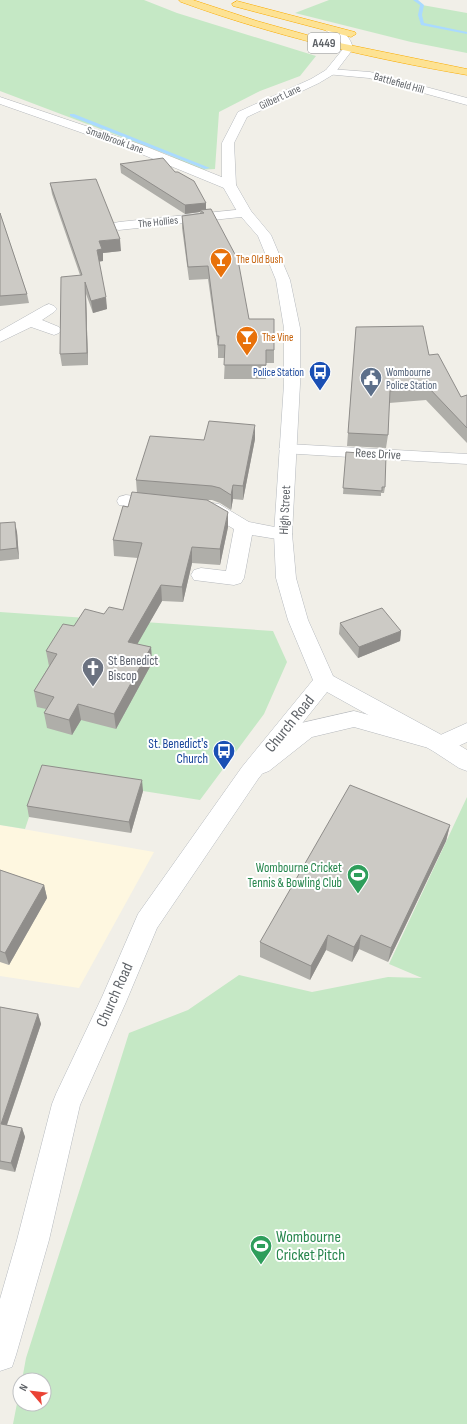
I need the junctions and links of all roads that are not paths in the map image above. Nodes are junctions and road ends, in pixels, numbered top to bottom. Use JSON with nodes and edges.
{"nodes":[{"id":1,"x":184,"y":0,"type":"edge"},
{"id":2,"x":230,"y":2,"type":"dead end"},
{"id":3,"x":329,"y":28,"type":"junction"},
{"id":4,"x":360,"y":36,"type":"dead end"},
{"id":5,"x":348,"y":49,"type":"junction"},
{"id":6,"x":330,"y":72,"type":"junction"},
{"id":7,"x":467,"y":72,"type":"edge"},
{"id":8,"x":0,"y":100,"type":"edge"},
{"id":9,"x":467,"y":102,"type":"edge"},
{"id":10,"x":229,"y":185,"type":"junction"},
{"id":11,"x":245,"y":213,"type":"junction"},
{"id":12,"x":119,"y":226,"type":"dead end"},
{"id":13,"x":49,"y":309,"type":"dead end"},
{"id":14,"x":30,"y":322,"type":"junction"},
{"id":15,"x":54,"y":330,"type":"dead end"},
{"id":16,"x":0,"y":337,"type":"edge"},
{"id":17,"x":288,"y":449,"type":"junction"},
{"id":18,"x":467,"y":459,"type":"edge"},
{"id":19,"x":126,"y":501,"type":"dead end"},
{"id":20,"x":244,"y":527,"type":"junction"},
{"id":21,"x":283,"y":534,"type":"junction"},
{"id":22,"x":201,"y":575,"type":"dead end"},
{"id":23,"x":324,"y":681,"type":"junction"},
{"id":24,"x":467,"y":732,"type":"edge"},
{"id":25,"x":435,"y":742,"type":"junction"},
{"id":26,"x":467,"y":762,"type":"edge"},
{"id":27,"x":250,"y":773,"type":"junction"},
{"id":28,"x":1,"y":1347,"type":"edge"}],
"edges":[{"from":1,"to":5,"type":"highway","number":"A449"},
{"from":2,"to":3,"type":"highway","number":"A449"},
{"from":3,"to":4,"type":"highway","number":"A449"},
{"from":3,"to":5,"type":"street"},
{"from":5,"to":6,"type":"street","name":"Gilbert Lane"},
{"from":5,"to":7,"type":"highway","number":"A449"},
{"from":6,"to":9,"type":"street","name":"Battlefield Hill"},
{"from":6,"to":10,"type":"street","name":"Gilbert Lane"},
{"from":8,"to":10,"type":"street","name":"Smallbrook Lane"},
{"from":10,"to":11,"type":"street","name":"High Street"},
{"from":11,"to":12,"type":"street","name":"The Hollies"},
{"from":11,"to":17,"type":"street","name":"High Street"},
{"from":13,"to":14,"type":"street"},
{"from":14,"to":15,"type":"street"},
{"from":14,"to":16,"type":"street"},
{"from":17,"to":18,"type":"street","name":"Rees Drive"},
{"from":17,"to":21,"type":"street","name":"High Street"},
{"from":19,"to":20,"type":"street"},
{"from":20,"to":21,"type":"street"},
{"from":20,"to":22,"type":"street"},
{"from":21,"to":23,"type":"street","name":"High Street"},
{"from":23,"to":25,"type":"street"},
{"from":23,"to":27,"type":"street","name":"Church Road"},
{"from":24,"to":25,"type":"street"},
{"from":25,"to":26,"type":"street"},
{"from":25,"to":27,"type":"street"},
{"from":27,"to":28,"type":"street","name":"Church Road"}]}
